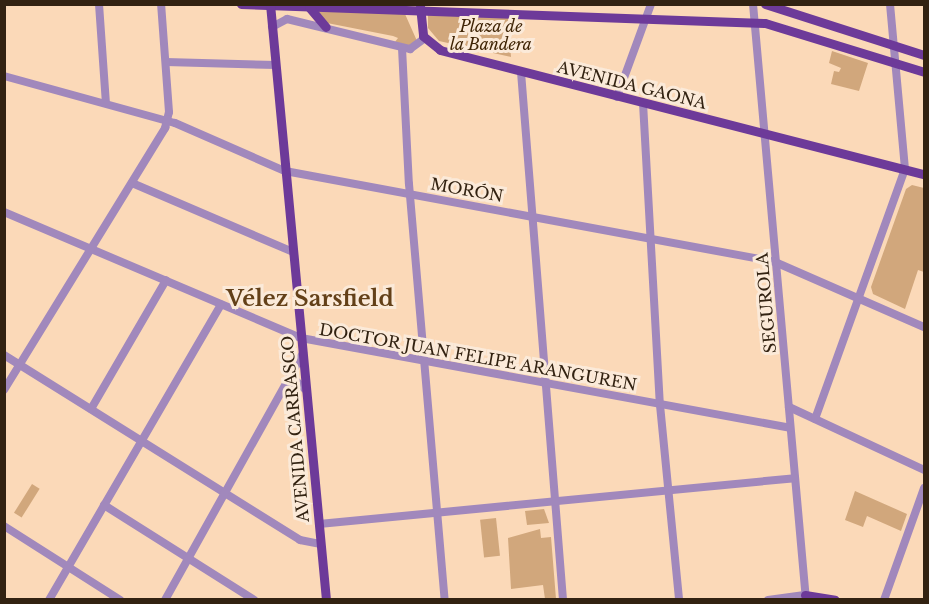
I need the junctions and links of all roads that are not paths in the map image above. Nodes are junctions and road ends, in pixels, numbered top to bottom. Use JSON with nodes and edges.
{"nodes":[{"id":1,"x":99,"y":4,"type":"edge"},
{"id":2,"x":161,"y":4,"type":"edge"},
{"id":3,"x":241,"y":4,"type":"edge"},
{"id":4,"x":651,"y":4,"type":"edge"},
{"id":5,"x":753,"y":4,"type":"edge"},
{"id":6,"x":765,"y":4,"type":"edge"},
{"id":7,"x":890,"y":4,"type":"edge"},
{"id":8,"x":270,"y":5,"type":"edge"},
{"id":9,"x":309,"y":7,"type":"junction"},
{"id":10,"x":420,"y":7,"type":"edge"},
{"id":11,"x":645,"y":18,"type":"junction"},
{"id":12,"x":755,"y":22,"type":"junction"},
{"id":13,"x":272,"y":27,"type":"junction"},
{"id":14,"x":326,"y":27,"type":"junction"},
{"id":15,"x":424,"y":38,"type":"junction"},
{"id":16,"x":893,"y":45,"type":"junction"},
{"id":17,"x":402,"y":48,"type":"junction"},
{"id":18,"x":924,"y":55,"type":"edge"},
{"id":19,"x":166,"y":62,"type":"junction"},
{"id":20,"x":895,"y":63,"type":"junction"},
{"id":21,"x":276,"y":65,"type":"junction"},
{"id":22,"x":522,"y":72,"type":"junction"},
{"id":23,"x":924,"y":72,"type":"edge"},
{"id":24,"x":4,"y":76,"type":"edge"},
{"id":25,"x":617,"y":97,"type":"junction"},
{"id":26,"x":106,"y":103,"type":"junction"},
{"id":27,"x":643,"y":103,"type":"junction"},
{"id":28,"x":166,"y":120,"type":"junction"},
{"id":29,"x":764,"y":133,"type":"junction"},
{"id":30,"x":904,"y":169,"type":"junction"},
{"id":31,"x":285,"y":171,"type":"junction"},
{"id":32,"x":924,"y":174,"type":"edge"},
{"id":33,"x":132,"y":183,"type":"junction"},
{"id":34,"x":411,"y":193,"type":"junction"},
{"id":35,"x":4,"y":212,"type":"edge"},
{"id":36,"x":533,"y":217,"type":"junction"},
{"id":37,"x":650,"y":238,"type":"junction"},
{"id":38,"x":92,"y":249,"type":"junction"},
{"id":39,"x":293,"y":252,"type":"junction"},
{"id":40,"x":775,"y":262,"type":"junction"},
{"id":41,"x":166,"y":280,"type":"junction"},
{"id":42,"x":858,"y":297,"type":"junction"},
{"id":43,"x":221,"y":304,"type":"junction"},
{"id":44,"x":924,"y":327,"type":"edge"},
{"id":45,"x":301,"y":338,"type":"junction"},
{"id":46,"x":303,"y":353,"type":"junction"},
{"id":47,"x":4,"y":355,"type":"edge"},
{"id":48,"x":426,"y":361,"type":"junction"},
{"id":49,"x":20,"y":364,"type":"junction"},
{"id":50,"x":546,"y":384,"type":"junction"},
{"id":51,"x":284,"y":388,"type":"junction"},
{"id":52,"x":4,"y":390,"type":"edge"},
{"id":53,"x":306,"y":390,"type":"junction"},
{"id":54,"x":660,"y":405,"type":"junction"},
{"id":55,"x":789,"y":407,"type":"junction"},
{"id":56,"x":91,"y":409,"type":"junction"},
{"id":57,"x":815,"y":419,"type":"junction"},
{"id":58,"x":790,"y":428,"type":"junction"},
{"id":59,"x":142,"y":441,"type":"junction"},
{"id":60,"x":924,"y":470,"type":"edge"},
{"id":61,"x":795,"y":478,"type":"junction"},
{"id":62,"x":924,"y":488,"type":"edge"},
{"id":63,"x":668,"y":490,"type":"junction"},
{"id":64,"x":224,"y":493,"type":"junction"},
{"id":65,"x":555,"y":500,"type":"junction"},
{"id":66,"x":104,"y":505,"type":"junction"},
{"id":67,"x":437,"y":512,"type":"junction"},
{"id":68,"x":319,"y":524,"type":"junction"},
{"id":69,"x":4,"y":526,"type":"edge"},
{"id":70,"x":320,"y":544,"type":"junction"},
{"id":71,"x":188,"y":558,"type":"junction"},
{"id":72,"x":69,"y":567,"type":"junction"},
{"id":73,"x":805,"y":598,"type":"edge"},
{"id":74,"x":49,"y":600,"type":"edge"},
{"id":75,"x":120,"y":600,"type":"edge"},
{"id":76,"x":165,"y":600,"type":"edge"},
{"id":77,"x":254,"y":600,"type":"edge"},
{"id":78,"x":326,"y":600,"type":"edge"},
{"id":79,"x":446,"y":600,"type":"edge"},
{"id":80,"x":563,"y":600,"type":"edge"},
{"id":81,"x":679,"y":600,"type":"edge"},
{"id":82,"x":768,"y":600,"type":"edge"},
{"id":83,"x":835,"y":600,"type":"edge"},
{"id":84,"x":884,"y":600,"type":"edge"}],
"edges":[{"from":1,"to":26,"type":"street"},
{"from":2,"to":19,"type":"street"},
{"from":3,"to":8,"type":"main road"},
{"from":4,"to":11,"type":"street"},
{"from":5,"to":12,"type":"street","name":"SEGUROLA"},
{"from":6,"to":16,"type":"main road"},
{"from":7,"to":16,"type":"street"},
{"from":8,"to":9,"type":"main road"},
{"from":8,"to":13,"type":"main road","name":"AVENIDA CARRASCO"},
{"from":9,"to":10,"type":"main road"},
{"from":9,"to":14,"type":"main road"},
{"from":10,"to":11,"type":"main road"},
{"from":10,"to":15,"type":"main road"},
{"from":11,"to":12,"type":"main road"},
{"from":11,"to":25,"type":"street"},
{"from":12,"to":20,"type":"main road"},
{"from":12,"to":29,"type":"street","name":"SEGUROLA"},
{"from":13,"to":14,"type":"street"},
{"from":13,"to":21,"type":"main road","name":"AVENIDA CARRASCO"},
{"from":14,"to":17,"type":"street"},
{"from":15,"to":17,"type":"street"},
{"from":15,"to":22,"type":"main road","name":"AVENIDA GAONA"},
{"from":16,"to":18,"type":"main road"},
{"from":16,"to":20,"type":"street"},
{"from":17,"to":34,"type":"street"},
{"from":19,"to":21,"type":"street"},
{"from":19,"to":28,"type":"street"},
{"from":20,"to":23,"type":"main road"},
{"from":20,"to":30,"type":"street"},
{"from":21,"to":31,"type":"main road","name":"AVENIDA CARRASCO"},
{"from":22,"to":25,"type":"main road","name":"AVENIDA GAONA"},
{"from":22,"to":36,"type":"street"},
{"from":24,"to":26,"type":"street","name":"MORÓN"},
{"from":25,"to":27,"type":"main road","name":"AVENIDA GAONA"},
{"from":26,"to":28,"type":"street","name":"MORÓN"},
{"from":27,"to":29,"type":"main road","name":"AVENIDA GAONA"},
{"from":27,"to":37,"type":"street"},
{"from":28,"to":31,"type":"street","name":"MORÓN"},
{"from":28,"to":33,"type":"street"},
{"from":29,"to":30,"type":"main road","name":"AVENIDA GAONA"},
{"from":29,"to":40,"type":"street","name":"SEGUROLA"},
{"from":30,"to":32,"type":"main road","name":"AVENIDA GAONA"},
{"from":30,"to":42,"type":"street"},
{"from":31,"to":34,"type":"street","name":"MORÓN"},
{"from":31,"to":39,"type":"main road","name":"AVENIDA CARRASCO"},
{"from":33,"to":38,"type":"street"},
{"from":33,"to":39,"type":"street"},
{"from":34,"to":36,"type":"street","name":"MORÓN"},
{"from":34,"to":48,"type":"street"},
{"from":35,"to":38,"type":"street","name":"DOCTOR JUAN FELIPE ARANGUREN"},
{"from":36,"to":37,"type":"street","name":"MORÓN"},
{"from":36,"to":50,"type":"street"},
{"from":37,"to":40,"type":"street","name":"MORÓN"},
{"from":37,"to":54,"type":"street"},
{"from":38,"to":41,"type":"street","name":"DOCTOR JUAN FELIPE ARANGUREN"},
{"from":38,"to":49,"type":"street"},
{"from":39,"to":45,"type":"main road","name":"AVENIDA CARRASCO"},
{"from":40,"to":42,"type":"street","name":"MORÓN"},
{"from":40,"to":55,"type":"street","name":"SEGUROLA"},
{"from":41,"to":43,"type":"street","name":"DOCTOR JUAN FELIPE ARANGUREN"},
{"from":41,"to":56,"type":"street"},
{"from":42,"to":44,"type":"street","name":"MORÓN"},
{"from":42,"to":57,"type":"street"},
{"from":43,"to":45,"type":"street","name":"DOCTOR JUAN FELIPE ARANGUREN"},
{"from":43,"to":59,"type":"street"},
{"from":45,"to":46,"type":"main road","name":"AVENIDA CARRASCO"},
{"from":45,"to":48,"type":"street","name":"DOCTOR JUAN FELIPE ARANGUREN"},
{"from":46,"to":51,"type":"street"},
{"from":46,"to":53,"type":"main road","name":"AVENIDA CARRASCO"},
{"from":47,"to":49,"type":"street"},
{"from":48,"to":50,"type":"street","name":"DOCTOR JUAN FELIPE ARANGUREN"},
{"from":48,"to":67,"type":"street"},
{"from":49,"to":52,"type":"street"},
{"from":49,"to":56,"type":"street"},
{"from":50,"to":54,"type":"street","name":"DOCTOR JUAN FELIPE ARANGUREN"},
{"from":50,"to":65,"type":"street"},
{"from":51,"to":53,"type":"street"},
{"from":51,"to":64,"type":"street"},
{"from":53,"to":68,"type":"main road","name":"AVENIDA CARRASCO"},
{"from":54,"to":58,"type":"street","name":"DOCTOR JUAN FELIPE ARANGUREN"},
{"from":54,"to":63,"type":"street"},
{"from":55,"to":57,"type":"street"},
{"from":55,"to":58,"type":"street","name":"SEGUROLA"},
{"from":56,"to":59,"type":"street"},
{"from":57,"to":60,"type":"street"},
{"from":58,"to":61,"type":"street","name":"SEGUROLA"},
{"from":59,"to":64,"type":"street"},
{"from":59,"to":66,"type":"street"},
{"from":61,"to":63,"type":"street"},
{"from":61,"to":73,"type":"street","name":"SEGUROLA"},
{"from":62,"to":84,"type":"street"},
{"from":63,"to":65,"type":"street"},
{"from":63,"to":81,"type":"street"},
{"from":64,"to":70,"type":"street"},
{"from":64,"to":71,"type":"street"},
{"from":65,"to":67,"type":"street"},
{"from":65,"to":80,"type":"street"},
{"from":66,"to":71,"type":"street"},
{"from":66,"to":72,"type":"street"},
{"from":67,"to":68,"type":"street"},
{"from":67,"to":79,"type":"street"},
{"from":68,"to":70,"type":"main road","name":"AVENIDA CARRASCO"},
{"from":69,"to":72,"type":"street"},
{"from":70,"to":78,"type":"main road","name":"AVENIDA CARRASCO"},
{"from":71,"to":76,"type":"street"},
{"from":71,"to":77,"type":"street"},
{"from":72,"to":74,"type":"street"},
{"from":72,"to":75,"type":"street"},
{"from":73,"to":82,"type":"street"},
{"from":73,"to":83,"type":"main road"}]}
